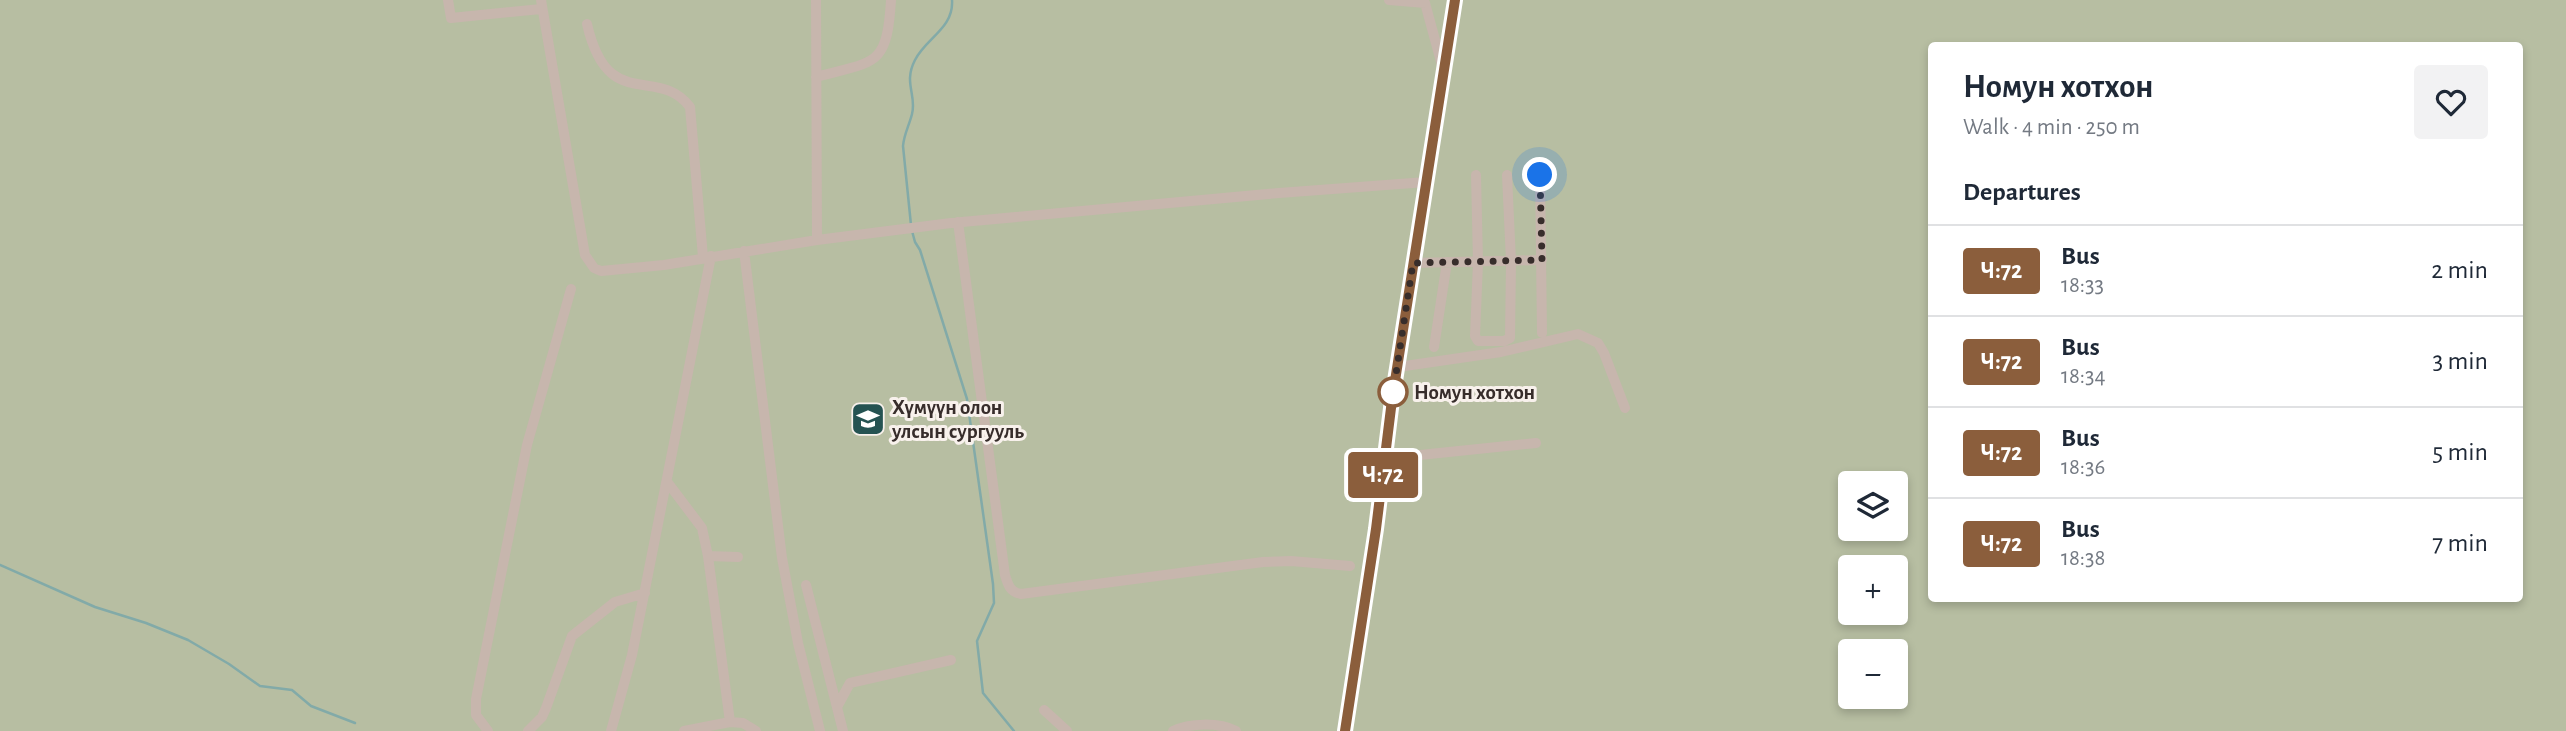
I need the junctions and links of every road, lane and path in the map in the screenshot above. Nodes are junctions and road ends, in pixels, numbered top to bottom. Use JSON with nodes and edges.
{"nodes":[{"id":1,"x":448,"y":0,"type":"edge"},
{"id":2,"x":816,"y":0,"type":"edge"},
{"id":3,"x":891,"y":0,"type":"edge"},
{"id":4,"x":1389,"y":0,"type":"edge"},
{"id":5,"x":1455,"y":0,"type":"edge"},
{"id":6,"x":1425,"y":1,"type":"edge"},
{"id":7,"x":541,"y":4,"type":"edge"},
{"id":8,"x":587,"y":24,"type":"dead end"},
{"id":9,"x":1444,"y":73,"type":"junction"},
{"id":10,"x":816,"y":78,"type":"junction"},
{"id":11,"x":1476,"y":175,"type":"dead end"},
{"id":12,"x":1540,"y":175,"type":"dead end"},
{"id":13,"x":1507,"y":176,"type":"dead end"},
{"id":14,"x":1426,"y":182,"type":"junction"},
{"id":15,"x":958,"y":222,"type":"junction"},
{"id":16,"x":817,"y":240,"type":"junction"},
{"id":17,"x":744,"y":251,"type":"junction"},
{"id":18,"x":707,"y":257,"type":"junction"},
{"id":19,"x":1542,"y":260,"type":"junction"},
{"id":20,"x":1478,"y":261,"type":"junction"},
{"id":21,"x":1511,"y":261,"type":"junction"},
{"id":22,"x":1447,"y":262,"type":"junction"},
{"id":23,"x":1413,"y":263,"type":"junction"},
{"id":24,"x":571,"y":289,"type":"dead end"},
{"id":25,"x":1542,"y":333,"type":"dead end"},
{"id":26,"x":1434,"y":347,"type":"dead end"},
{"id":27,"x":1398,"y":367,"type":"junction"},
{"id":28,"x":1625,"y":408,"type":"dead end"},
{"id":29,"x":1536,"y":443,"type":"dead end"},
{"id":30,"x":1386,"y":454,"type":"junction"},
{"id":31,"x":668,"y":483,"type":"junction"},
{"id":32,"x":708,"y":556,"type":"junction"},
{"id":33,"x":738,"y":557,"type":"dead end"},
{"id":34,"x":1350,"y":566,"type":"dead end"},
{"id":35,"x":806,"y":585,"type":"dead end"},
{"id":36,"x":645,"y":593,"type":"junction"},
{"id":37,"x":951,"y":660,"type":"dead end"},
{"id":38,"x":837,"y":707,"type":"junction"},
{"id":39,"x":1044,"y":710,"type":"dead end"},
{"id":40,"x":730,"y":722,"type":"junction"},
{"id":41,"x":488,"y":731,"type":"edge"},
{"id":42,"x":528,"y":731,"type":"edge"},
{"id":43,"x":611,"y":731,"type":"edge"},
{"id":44,"x":684,"y":731,"type":"edge"},
{"id":45,"x":756,"y":731,"type":"edge"},
{"id":46,"x":820,"y":731,"type":"edge"},
{"id":47,"x":843,"y":731,"type":"edge"},
{"id":48,"x":1067,"y":731,"type":"edge"},
{"id":49,"x":1172,"y":731,"type":"edge"},
{"id":50,"x":1236,"y":731,"type":"edge"},
{"id":51,"x":1346,"y":731,"type":"edge"}],
"edges":[{"from":1,"to":7,"type":"street"},
{"from":2,"to":10,"type":"street"},
{"from":3,"to":10,"type":"street"},
{"from":4,"to":6,"type":"street"},
{"from":5,"to":9,"type":"street"},
{"from":6,"to":9,"type":"street"},
{"from":7,"to":18,"type":"street"},
{"from":8,"to":18,"type":"street"},
{"from":9,"to":14,"type":"street"},
{"from":10,"to":16,"type":"street"},
{"from":11,"to":20,"type":"street"},
{"from":12,"to":19,"type":"street"},
{"from":13,"to":21,"type":"street"},
{"from":14,"to":15,"type":"street"},
{"from":14,"to":23,"type":"street"},
{"from":15,"to":16,"type":"street"},
{"from":15,"to":34,"type":"street"},
{"from":16,"to":17,"type":"street"},
{"from":17,"to":18,"type":"street"},
{"from":17,"to":46,"type":"street"},
{"from":18,"to":31,"type":"street"},
{"from":19,"to":21,"type":"street"},
{"from":19,"to":25,"type":"street"},
{"from":20,"to":21,"type":"street"},
{"from":20,"to":21,"type":"street"},
{"from":20,"to":22,"type":"street"},
{"from":22,"to":23,"type":"street"},
{"from":22,"to":26,"type":"street"},
{"from":23,"to":27,"type":"street"},
{"from":24,"to":41,"type":"street"},
{"from":27,"to":28,"type":"street"},
{"from":27,"to":30,"type":"street"},
{"from":29,"to":30,"type":"street"},
{"from":30,"to":51,"type":"street"},
{"from":31,"to":32,"type":"street"},
{"from":31,"to":36,"type":"street"},
{"from":32,"to":33,"type":"street"},
{"from":32,"to":40,"type":"street"},
{"from":35,"to":38,"type":"street"},
{"from":36,"to":42,"type":"street"},
{"from":36,"to":43,"type":"street"},
{"from":37,"to":38,"type":"street"},
{"from":38,"to":47,"type":"street"},
{"from":39,"to":48,"type":"street"},
{"from":40,"to":44,"type":"street"},
{"from":40,"to":45,"type":"street"},
{"from":49,"to":50,"type":"street"}]}
